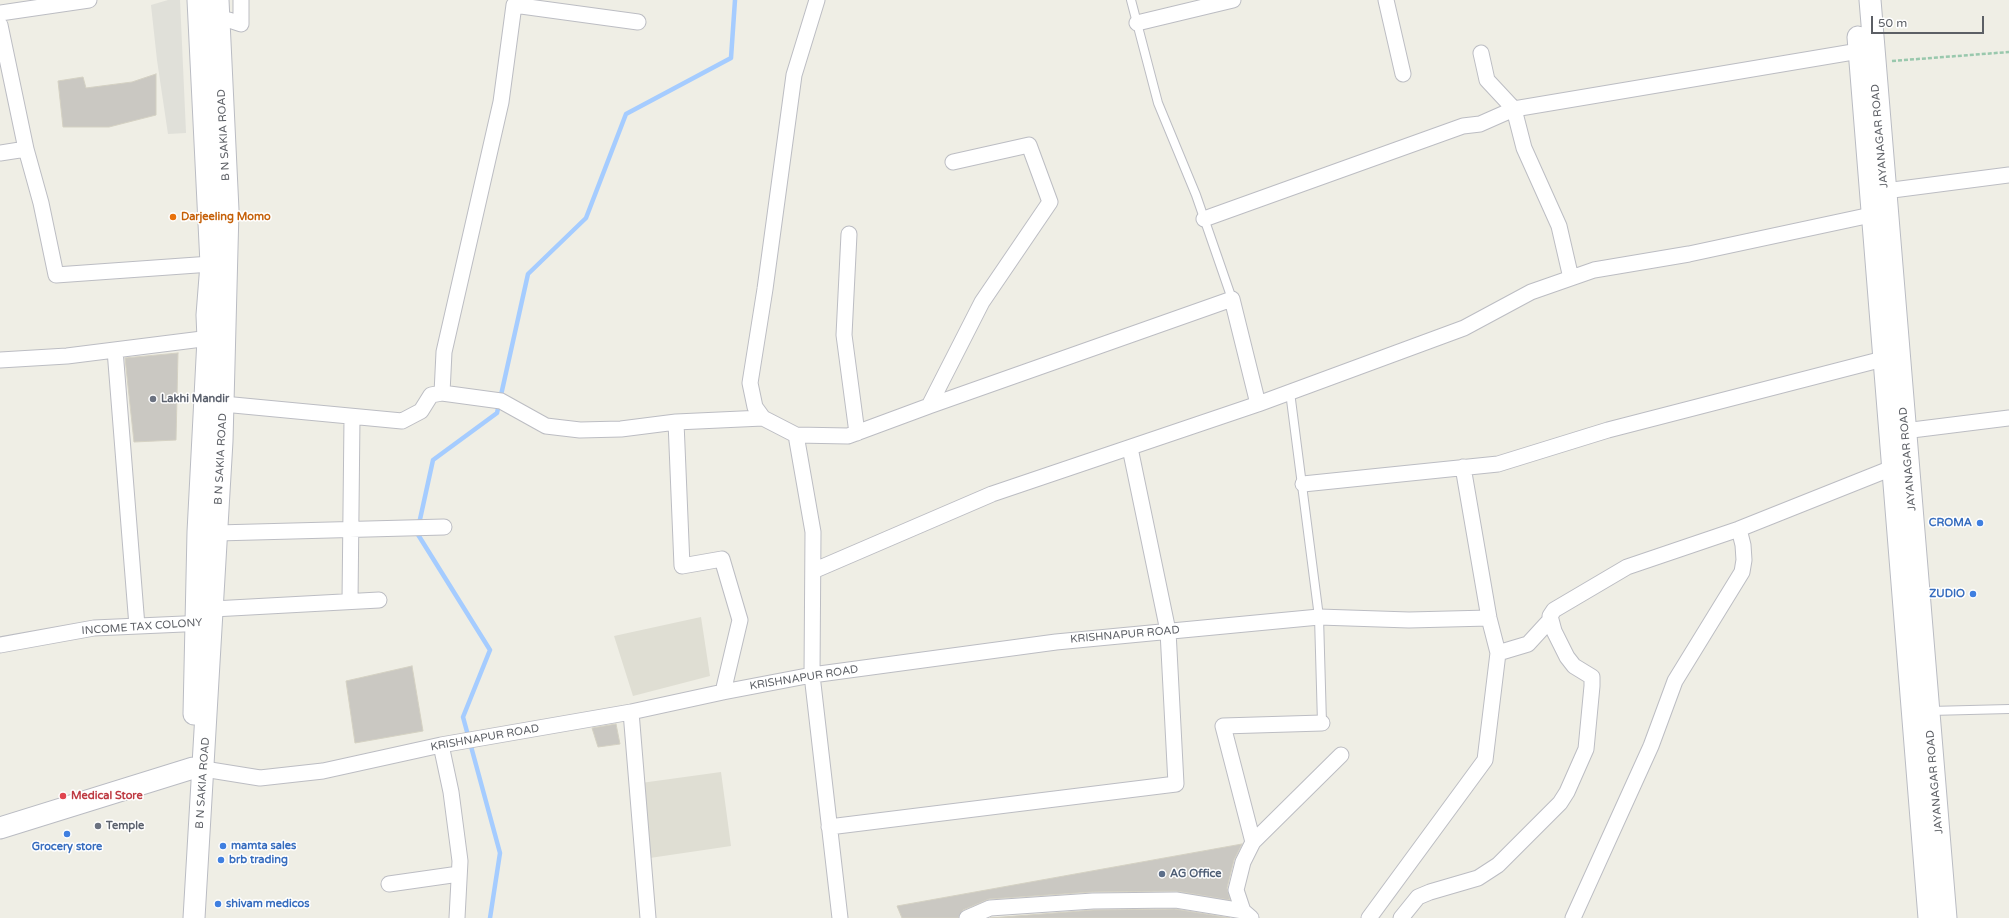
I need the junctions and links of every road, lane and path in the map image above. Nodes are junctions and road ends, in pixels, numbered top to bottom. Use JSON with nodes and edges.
{"nodes":[{"id":1,"x":89,"y":0,"type":"edge"},
{"id":2,"x":198,"y":0,"type":"edge"},
{"id":3,"x":237,"y":0,"type":"edge"},
{"id":4,"x":241,"y":0,"type":"edge"},
{"id":5,"x":817,"y":0,"type":"edge"},
{"id":6,"x":1131,"y":0,"type":"edge"},
{"id":7,"x":1233,"y":0,"type":"edge"},
{"id":8,"x":1386,"y":0,"type":"edge"},
{"id":9,"x":1855,"y":0,"type":"edge"},
{"id":10,"x":1870,"y":0,"type":"edge"},
{"id":11,"x":1191,"y":5,"type":"edge"},
{"id":12,"x":218,"y":11,"type":"edge"},
{"id":13,"x":0,"y":12,"type":"edge"},
{"id":14,"x":638,"y":22,"type":"dead end"},
{"id":15,"x":1137,"y":23,"type":"junction"},
{"id":16,"x":0,"y":26,"type":"edge"},
{"id":17,"x":1866,"y":49,"type":"junction"},
{"id":18,"x":2009,"y":52,"type":"edge"},
{"id":19,"x":1481,"y":53,"type":"dead end"},
{"id":20,"x":1888,"y":61,"type":"dead end"},
{"id":21,"x":1403,"y":74,"type":"dead end"},
{"id":22,"x":1514,"y":109,"type":"junction"},
{"id":23,"x":26,"y":149,"type":"junction"},
{"id":24,"x":0,"y":154,"type":"edge"},
{"id":25,"x":953,"y":162,"type":"dead end"},
{"id":26,"x":2009,"y":175,"type":"edge"},
{"id":27,"x":1885,"y":191,"type":"junction"},
{"id":28,"x":1879,"y":214,"type":"junction"},
{"id":29,"x":1204,"y":219,"type":"junction"},
{"id":30,"x":849,"y":234,"type":"dead end"},
{"id":31,"x":212,"y":264,"type":"junction"},
{"id":32,"x":1571,"y":278,"type":"junction"},
{"id":33,"x":1232,"y":299,"type":"junction"},
{"id":34,"x":216,"y":337,"type":"junction"},
{"id":35,"x":115,"y":350,"type":"junction"},
{"id":36,"x":1891,"y":358,"type":"junction"},
{"id":37,"x":0,"y":360,"type":"edge"},
{"id":38,"x":1290,"y":392,"type":"junction"},
{"id":39,"x":442,"y":393,"type":"junction"},
{"id":40,"x":223,"y":404,"type":"junction"},
{"id":41,"x":1258,"y":404,"type":"junction"},
{"id":42,"x":929,"y":406,"type":"junction"},
{"id":43,"x":352,"y":418,"type":"junction"},
{"id":44,"x":763,"y":418,"type":"junction"},
{"id":45,"x":2009,"y":418,"type":"edge"},
{"id":46,"x":676,"y":422,"type":"junction"},
{"id":47,"x":1897,"y":431,"type":"junction"},
{"id":48,"x":857,"y":433,"type":"junction"},
{"id":49,"x":796,"y":435,"type":"junction"},
{"id":50,"x":1130,"y":448,"type":"junction"},
{"id":51,"x":1462,"y":467,"type":"junction"},
{"id":52,"x":1892,"y":468,"type":"junction"},
{"id":53,"x":1303,"y":484,"type":"junction"},
{"id":54,"x":444,"y":527,"type":"dead end"},
{"id":55,"x":1739,"y":529,"type":"junction"},
{"id":56,"x":351,"y":530,"type":"junction"},
{"id":57,"x":217,"y":533,"type":"junction"},
{"id":58,"x":813,"y":571,"type":"junction"},
{"id":59,"x":379,"y":600,"type":"dead end"},
{"id":60,"x":350,"y":601,"type":"junction"},
{"id":61,"x":1320,"y":617,"type":"junction"},
{"id":62,"x":207,"y":618,"type":"junction"},
{"id":63,"x":1489,"y":618,"type":"junction"},
{"id":64,"x":1550,"y":620,"type":"junction"},
{"id":65,"x":137,"y":626,"type":"junction"},
{"id":66,"x":1168,"y":631,"type":"junction"},
{"id":67,"x":0,"y":645,"type":"edge"},
{"id":68,"x":1498,"y":653,"type":"junction"},
{"id":69,"x":812,"y":675,"type":"junction"},
{"id":70,"x":723,"y":692,"type":"junction"},
{"id":71,"x":2009,"y":709,"type":"edge"},
{"id":72,"x":1929,"y":711,"type":"junction"},
{"id":73,"x":631,"y":712,"type":"junction"},
{"id":74,"x":1322,"y":723,"type":"joint"},
{"id":75,"x":441,"y":745,"type":"junction"},
{"id":76,"x":1341,"y":754,"type":"dead end"},
{"id":77,"x":198,"y":768,"type":"junction"},
{"id":78,"x":829,"y":827,"type":"junction"},
{"id":79,"x":0,"y":828,"type":"edge"},
{"id":80,"x":1930,"y":835,"type":"junction"},
{"id":81,"x":1253,"y":842,"type":"junction"},
{"id":82,"x":459,"y":874,"type":"junction"},
{"id":83,"x":389,"y":884,"type":"dead end"},
{"id":84,"x":1247,"y":914,"type":"edge"},
{"id":85,"x":185,"y":918,"type":"edge"},
{"id":86,"x":194,"y":918,"type":"edge"},
{"id":87,"x":457,"y":918,"type":"edge"},
{"id":88,"x":648,"y":918,"type":"edge"},
{"id":89,"x":840,"y":918,"type":"edge"},
{"id":90,"x":967,"y":918,"type":"edge"},
{"id":91,"x":1369,"y":918,"type":"edge"},
{"id":92,"x":1401,"y":918,"type":"edge"},
{"id":93,"x":1573,"y":918,"type":"edge"},
{"id":94,"x":1928,"y":918,"type":"edge"},
{"id":95,"x":1946,"y":918,"type":"edge"}],
"edges":[{"from":1,"to":13,"type":"street"},
{"from":2,"to":31,"type":"street","name":"B N SAKIA ROAD"},
{"from":3,"to":12,"type":"street"},
{"from":4,"to":12,"type":"street"},
{"from":5,"to":44,"type":"street"},
{"from":6,"to":15,"type":"lane"},
{"from":7,"to":11,"type":"street"},
{"from":8,"to":21,"type":"street"},
{"from":9,"to":17,"type":"street","name":"JAYANAGAR ROAD"},
{"from":10,"to":17,"type":"street","name":"JAYANAGAR ROAD"},
{"from":11,"to":15,"type":"street"},
{"from":12,"to":34,"type":"street","name":"B N SAKIA ROAD"},
{"from":14,"to":39,"type":"street"},
{"from":15,"to":29,"type":"lane"},
{"from":16,"to":23,"type":"street"},
{"from":17,"to":22,"type":"street"},
{"from":17,"to":27,"type":"street","name":"JAYANAGAR ROAD"},
{"from":17,"to":28,"type":"street","name":"JAYANAGAR ROAD"},
{"from":18,"to":20,"type":"path"},
{"from":19,"to":22,"type":"street"},
{"from":22,"to":29,"type":"street"},
{"from":22,"to":32,"type":"street"},
{"from":23,"to":24,"type":"street"},
{"from":23,"to":31,"type":"street"},
{"from":25,"to":42,"type":"street"},
{"from":26,"to":27,"type":"street"},
{"from":27,"to":28,"type":"street","name":"JAYANAGAR ROAD"},
{"from":28,"to":32,"type":"street"},
{"from":28,"to":36,"type":"street","name":"JAYANAGAR ROAD"},
{"from":29,"to":33,"type":"lane"},
{"from":30,"to":48,"type":"street"},
{"from":31,"to":34,"type":"street","name":"B N SAKIA ROAD"},
{"from":32,"to":38,"type":"street"},
{"from":33,"to":41,"type":"street"},
{"from":33,"to":42,"type":"street"},
{"from":34,"to":35,"type":"street"},
{"from":34,"to":40,"type":"street","name":"B N SAKIA ROAD"},
{"from":34,"to":62,"type":"street","name":"B N SAKIA ROAD"},
{"from":35,"to":37,"type":"street"},
{"from":35,"to":65,"type":"street"},
{"from":36,"to":47,"type":"street","name":"JAYANAGAR ROAD"},
{"from":36,"to":51,"type":"street"},
{"from":38,"to":41,"type":"street"},
{"from":38,"to":53,"type":"lane"},
{"from":39,"to":43,"type":"street"},
{"from":39,"to":46,"type":"street"},
{"from":40,"to":43,"type":"street"},
{"from":40,"to":57,"type":"street","name":"B N SAKIA ROAD"},
{"from":41,"to":50,"type":"street"},
{"from":42,"to":48,"type":"street"},
{"from":43,"to":56,"type":"street"},
{"from":44,"to":46,"type":"street"},
{"from":44,"to":49,"type":"street"},
{"from":45,"to":47,"type":"street"},
{"from":46,"to":70,"type":"street"},
{"from":47,"to":52,"type":"street","name":"JAYANAGAR ROAD"},
{"from":47,"to":72,"type":"street","name":"JAYANAGAR ROAD"},
{"from":48,"to":49,"type":"street"},
{"from":49,"to":58,"type":"street"},
{"from":50,"to":58,"type":"street"},
{"from":50,"to":66,"type":"street"},
{"from":51,"to":53,"type":"street"},
{"from":51,"to":63,"type":"street"},
{"from":52,"to":55,"type":"street"},
{"from":52,"to":80,"type":"street","name":"JAYANAGAR ROAD"},
{"from":53,"to":61,"type":"lane"},
{"from":54,"to":56,"type":"street"},
{"from":55,"to":64,"type":"street"},
{"from":55,"to":93,"type":"street"},
{"from":56,"to":57,"type":"street"},
{"from":56,"to":60,"type":"street"},
{"from":57,"to":62,"type":"street","name":"B N SAKIA ROAD"},
{"from":58,"to":69,"type":"street"},
{"from":59,"to":60,"type":"street","name":"INCOME TAX COLONY"},
{"from":60,"to":62,"type":"street","name":"INCOME TAX COLONY"},
{"from":61,"to":63,"type":"street","name":"KRISHNAPUR ROAD"},
{"from":61,"to":66,"type":"street","name":"KRISHNAPUR ROAD"},
{"from":61,"to":74,"type":"lane"},
{"from":62,"to":65,"type":"street","name":"INCOME TAX COLONY"},
{"from":62,"to":77,"type":"street","name":"B N SAKIA ROAD"},
{"from":63,"to":68,"type":"street"},
{"from":64,"to":68,"type":"street"},
{"from":64,"to":92,"type":"street"},
{"from":65,"to":67,"type":"street","name":"INCOME TAX COLONY"},
{"from":66,"to":69,"type":"street","name":"KRISHNAPUR ROAD"},
{"from":66,"to":78,"type":"street"},
{"from":68,"to":91,"type":"street"},
{"from":69,"to":70,"type":"street","name":"KRISHNAPUR ROAD"},
{"from":69,"to":78,"type":"street"},
{"from":70,"to":73,"type":"street","name":"KRISHNAPUR ROAD"},
{"from":71,"to":72,"type":"lane"},
{"from":72,"to":80,"type":"street","name":"JAYANAGAR ROAD"},
{"from":73,"to":75,"type":"street","name":"KRISHNAPUR ROAD"},
{"from":73,"to":88,"type":"street"},
{"from":74,"to":81,"type":"street"},
{"from":75,"to":77,"type":"street","name":"KRISHNAPUR ROAD"},
{"from":75,"to":82,"type":"street"},
{"from":76,"to":81,"type":"street"},
{"from":77,"to":79,"type":"street"},
{"from":77,"to":85,"type":"street","name":"B N SAKIA ROAD"},
{"from":77,"to":86,"type":"street","name":"B N SAKIA ROAD"},
{"from":78,"to":89,"type":"street"},
{"from":80,"to":94,"type":"street","name":"JAYANAGAR ROAD"},
{"from":80,"to":95,"type":"street","name":"JAYANAGAR ROAD"},
{"from":81,"to":84,"type":"street"},
{"from":82,"to":83,"type":"street"},
{"from":82,"to":87,"type":"street"},
{"from":84,"to":90,"type":"street"}]}
